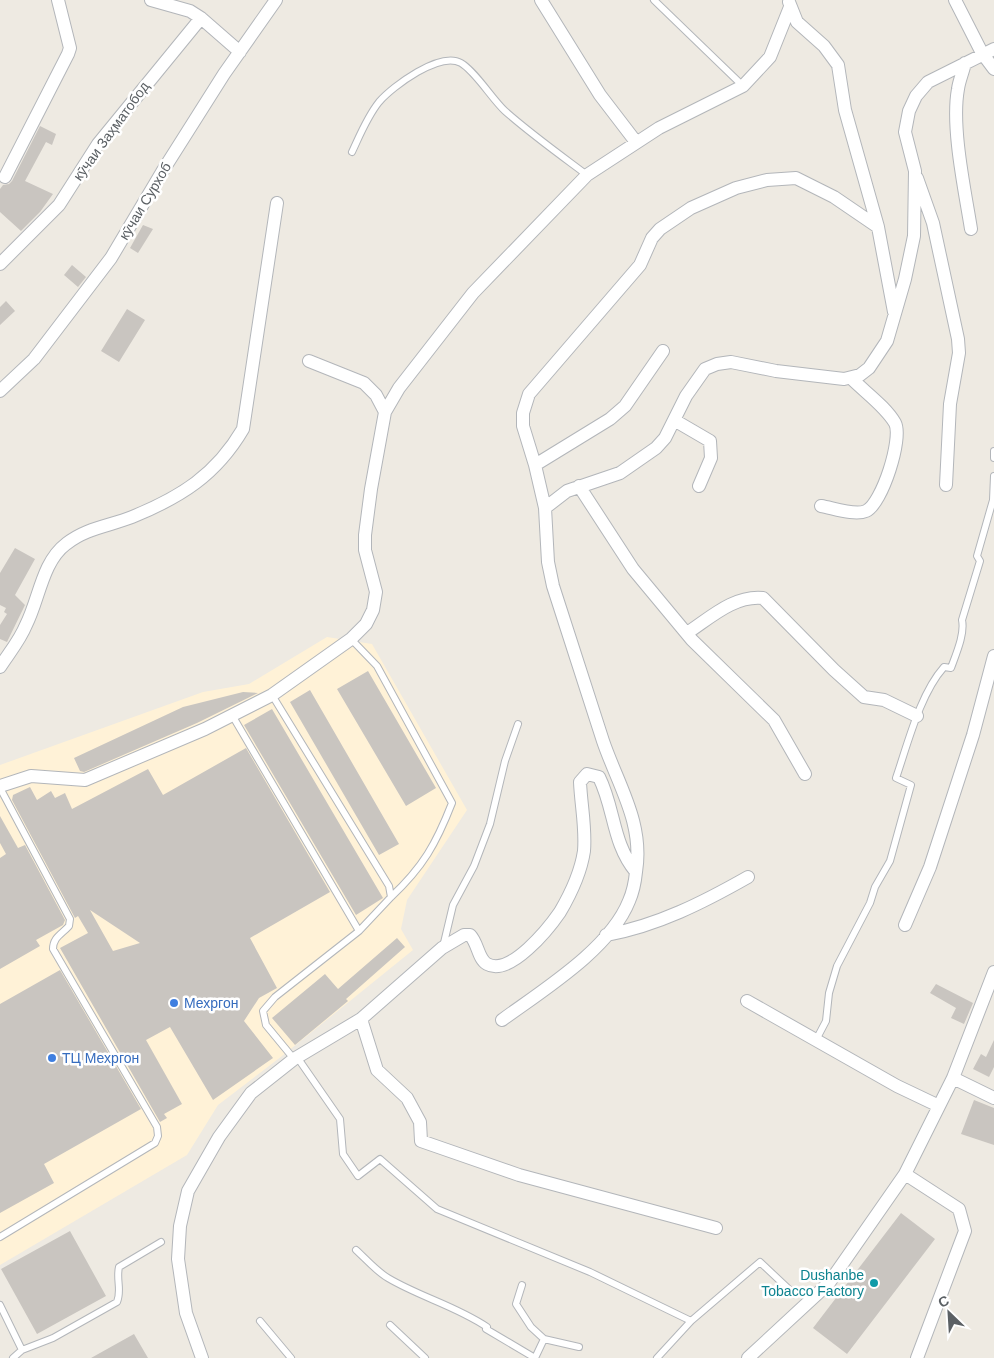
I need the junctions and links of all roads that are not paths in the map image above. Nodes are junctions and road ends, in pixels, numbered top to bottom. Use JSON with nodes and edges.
{"nodes":[{"id":1,"x":58,"y":0,"type":"edge"},
{"id":2,"x":151,"y":0,"type":"edge"},
{"id":3,"x":276,"y":0,"type":"edge"},
{"id":4,"x":542,"y":0,"type":"edge"},
{"id":5,"x":654,"y":0,"type":"edge"},
{"id":6,"x":956,"y":0,"type":"edge"},
{"id":7,"x":789,"y":4,"type":"edge"},
{"id":8,"x":201,"y":18,"type":"junction"},
{"id":9,"x":994,"y":49,"type":"edge"},
{"id":10,"x":240,"y":52,"type":"junction"},
{"id":11,"x":982,"y":53,"type":"junction"},
{"id":12,"x":965,"y":63,"type":"junction"},
{"id":13,"x":994,"y":69,"type":"edge"},
{"id":14,"x":743,"y":86,"type":"junction"},
{"id":15,"x":636,"y":142,"type":"junction"},
{"id":16,"x":352,"y":152,"type":"dead end"},
{"id":17,"x":915,"y":171,"type":"junction"},
{"id":18,"x":587,"y":175,"type":"junction"},
{"id":19,"x":5,"y":177,"type":"dead end"},
{"id":20,"x":277,"y":203,"type":"dead end"},
{"id":21,"x":878,"y":226,"type":"junction"},
{"id":22,"x":971,"y":229,"type":"dead end"},
{"id":23,"x":0,"y":264,"type":"edge"},
{"id":24,"x":895,"y":314,"type":"junction"},
{"id":25,"x":663,"y":351,"type":"dead end"},
{"id":26,"x":309,"y":361,"type":"dead end"},
{"id":27,"x":852,"y":378,"type":"junction"},
{"id":28,"x":0,"y":391,"type":"edge"},
{"id":29,"x":385,"y":412,"type":"junction"},
{"id":30,"x":674,"y":420,"type":"junction"},
{"id":31,"x":994,"y":451,"type":"edge"},
{"id":32,"x":994,"y":458,"type":"edge"},
{"id":33,"x":535,"y":465,"type":"junction"},
{"id":34,"x":994,"y":476,"type":"edge"},
{"id":35,"x":946,"y":485,"type":"dead end"},
{"id":36,"x":579,"y":486,"type":"junction"},
{"id":37,"x":699,"y":486,"type":"dead end"},
{"id":38,"x":821,"y":506,"type":"dead end"},
{"id":39,"x":544,"y":508,"type":"junction"},
{"id":40,"x":687,"y":633,"type":"junction"},
{"id":41,"x":351,"y":639,"type":"junction"},
{"id":42,"x":994,"y":656,"type":"edge"},
{"id":43,"x":0,"y":667,"type":"edge"},
{"id":44,"x":272,"y":695,"type":"junction"},
{"id":45,"x":232,"y":715,"type":"junction"},
{"id":46,"x":917,"y":716,"type":"junction"},
{"id":47,"x":518,"y":724,"type":"dead end"},
{"id":48,"x":805,"y":774,"type":"dead end"},
{"id":49,"x":0,"y":787,"type":"edge"},
{"id":50,"x":636,"y":872,"type":"junction"},
{"id":51,"x":748,"y":877,"type":"dead end"},
{"id":52,"x":391,"y":898,"type":"junction"},
{"id":53,"x":905,"y":925,"type":"dead end"},
{"id":54,"x":359,"y":931,"type":"junction"},
{"id":55,"x":606,"y":935,"type":"junction"},
{"id":56,"x":442,"y":948,"type":"junction"},
{"id":57,"x":994,"y":972,"type":"edge"},
{"id":58,"x":747,"y":1001,"type":"dead end"},
{"id":59,"x":361,"y":1019,"type":"junction"},
{"id":60,"x":502,"y":1020,"type":"dead end"},
{"id":61,"x":816,"y":1040,"type":"junction"},
{"id":62,"x":296,"y":1058,"type":"junction"},
{"id":63,"x":954,"y":1078,"type":"junction"},
{"id":64,"x":994,"y":1098,"type":"edge"},
{"id":65,"x":939,"y":1106,"type":"junction"},
{"id":66,"x":905,"y":1174,"type":"junction"},
{"id":67,"x":716,"y":1228,"type":"dead end"},
{"id":68,"x":0,"y":1237,"type":"edge"},
{"id":69,"x":161,"y":1242,"type":"dead end"},
{"id":70,"x":356,"y":1250,"type":"dead end"},
{"id":71,"x":522,"y":1284,"type":"dead end"},
{"id":72,"x":794,"y":1294,"type":"dead end"},
{"id":73,"x":0,"y":1305,"type":"edge"},
{"id":74,"x":260,"y":1321,"type":"dead end"},
{"id":75,"x":691,"y":1321,"type":"junction"},
{"id":76,"x":390,"y":1325,"type":"dead end"},
{"id":77,"x":544,"y":1339,"type":"junction"},
{"id":78,"x":579,"y":1347,"type":"dead end"},
{"id":79,"x":22,"y":1350,"type":"junction"},
{"id":80,"x":13,"y":1358,"type":"edge"},
{"id":81,"x":202,"y":1358,"type":"edge"},
{"id":82,"x":291,"y":1358,"type":"edge"},
{"id":83,"x":425,"y":1358,"type":"edge"},
{"id":84,"x":535,"y":1358,"type":"edge"},
{"id":85,"x":657,"y":1358,"type":"edge"},
{"id":86,"x":748,"y":1358,"type":"edge"},
{"id":87,"x":918,"y":1358,"type":"edge"}],
"edges":[{"from":1,"to":19,"type":"street"},
{"from":2,"to":8,"type":"street"},
{"from":3,"to":10,"type":"street","name":"кӯчаи Сурхоб"},
{"from":4,"to":15,"type":"street"},
{"from":5,"to":14,"type":"lane"},
{"from":6,"to":11,"type":"street"},
{"from":7,"to":14,"type":"street"},
{"from":7,"to":21,"type":"street"},
{"from":8,"to":10,"type":"street"},
{"from":8,"to":23,"type":"street","name":"кӯчаи Заҳматобод"},
{"from":9,"to":11,"type":"street"},
{"from":10,"to":28,"type":"street","name":"кӯчаи Сурхоб"},
{"from":11,"to":12,"type":"street"},
{"from":11,"to":13,"type":"street"},
{"from":12,"to":17,"type":"street"},
{"from":12,"to":22,"type":"street"},
{"from":14,"to":15,"type":"street"},
{"from":15,"to":18,"type":"street"},
{"from":16,"to":18,"type":"lane"},
{"from":17,"to":24,"type":"street"},
{"from":17,"to":35,"type":"street"},
{"from":18,"to":29,"type":"street"},
{"from":20,"to":43,"type":"street"},
{"from":21,"to":24,"type":"street"},
{"from":21,"to":33,"type":"street"},
{"from":24,"to":27,"type":"street"},
{"from":25,"to":33,"type":"street"},
{"from":26,"to":29,"type":"street"},
{"from":27,"to":30,"type":"street"},
{"from":27,"to":38,"type":"street"},
{"from":29,"to":41,"type":"street"},
{"from":30,"to":36,"type":"street"},
{"from":30,"to":37,"type":"street"},
{"from":31,"to":32,"type":"lane"},
{"from":33,"to":39,"type":"street"},
{"from":34,"to":46,"type":"lane"},
{"from":36,"to":39,"type":"street"},
{"from":36,"to":40,"type":"street"},
{"from":39,"to":50,"type":"street"},
{"from":40,"to":46,"type":"street"},
{"from":40,"to":48,"type":"street"},
{"from":41,"to":44,"type":"street"},
{"from":41,"to":52,"type":"lane"},
{"from":42,"to":53,"type":"street"},
{"from":44,"to":45,"type":"street"},
{"from":44,"to":52,"type":"lane"},
{"from":45,"to":49,"type":"street"},
{"from":45,"to":54,"type":"lane"},
{"from":46,"to":61,"type":"lane"},
{"from":47,"to":56,"type":"lane"},
{"from":49,"to":68,"type":"lane"},
{"from":50,"to":55,"type":"street"},
{"from":50,"to":56,"type":"street"},
{"from":51,"to":55,"type":"street"},
{"from":52,"to":54,"type":"lane"},
{"from":54,"to":62,"type":"lane"},
{"from":55,"to":60,"type":"street"},
{"from":56,"to":59,"type":"street"},
{"from":57,"to":63,"type":"street"},
{"from":58,"to":61,"type":"street"},
{"from":59,"to":62,"type":"street"},
{"from":59,"to":67,"type":"street"},
{"from":61,"to":65,"type":"street"},
{"from":62,"to":75,"type":"lane"},
{"from":62,"to":81,"type":"street"},
{"from":63,"to":64,"type":"street"},
{"from":63,"to":65,"type":"street"},
{"from":65,"to":66,"type":"street"},
{"from":66,"to":86,"type":"street"},
{"from":66,"to":87,"type":"street"},
{"from":69,"to":79,"type":"lane"},
{"from":70,"to":84,"type":"lane"},
{"from":71,"to":77,"type":"lane"},
{"from":72,"to":75,"type":"lane"},
{"from":73,"to":79,"type":"lane"},
{"from":74,"to":82,"type":"lane"},
{"from":75,"to":85,"type":"lane"},
{"from":76,"to":83,"type":"lane"},
{"from":77,"to":78,"type":"lane"},
{"from":77,"to":84,"type":"lane"},
{"from":79,"to":80,"type":"lane"}]}
